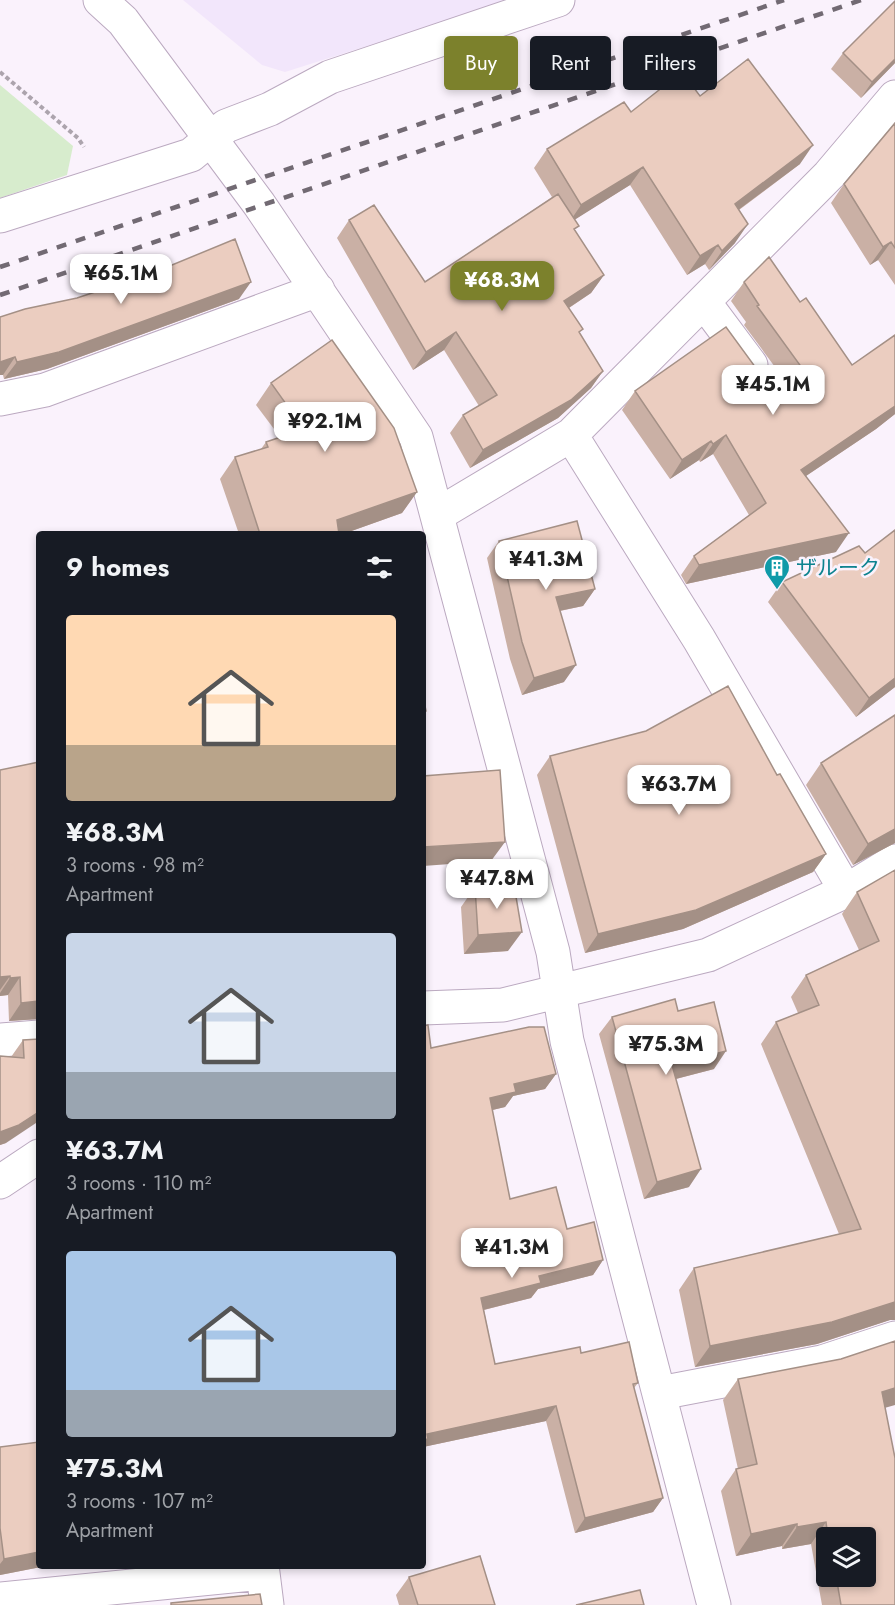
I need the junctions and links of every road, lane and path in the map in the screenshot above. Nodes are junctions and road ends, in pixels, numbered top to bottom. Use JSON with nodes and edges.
{"nodes":[{"id":1,"x":100,"y":0,"type":"edge"},
{"id":2,"x":558,"y":0,"type":"edge"},
{"id":3,"x":0,"y":72,"type":"edge"},
{"id":4,"x":895,"y":97,"type":"edge"},
{"id":5,"x":209,"y":140,"type":"junction"},
{"id":6,"x":108,"y":180,"type":"junction"},
{"id":7,"x":0,"y":216,"type":"edge"},
{"id":8,"x":318,"y":290,"type":"junction"},
{"id":9,"x":704,"y":302,"type":"junction"},
{"id":10,"x":770,"y":392,"type":"edge"},
{"id":11,"x":0,"y":399,"type":"edge"},
{"id":12,"x":571,"y":435,"type":"junction"},
{"id":13,"x":437,"y":514,"type":"junction"},
{"id":14,"x":895,"y":861,"type":"edge"},
{"id":15,"x":846,"y":891,"type":"junction"},
{"id":16,"x":559,"y":992,"type":"junction"},
{"id":17,"x":426,"y":1008,"type":"edge"},
{"id":18,"x":36,"y":1037,"type":"edge"},
{"id":19,"x":0,"y":1040,"type":"edge"},
{"id":20,"x":36,"y":1158,"type":"edge"},
{"id":21,"x":0,"y":1182,"type":"edge"},
{"id":22,"x":895,"y":1338,"type":"edge"},
{"id":23,"x":660,"y":1393,"type":"junction"},
{"id":24,"x":263,"y":1569,"type":"edge"},
{"id":25,"x":0,"y":1599,"type":"edge"},
{"id":26,"x":267,"y":1605,"type":"edge"},
{"id":27,"x":714,"y":1605,"type":"edge"}],
"edges":[{"from":1,"to":5,"type":"street"},
{"from":2,"to":5,"type":"street"},
{"from":3,"to":6,"type":"path"},
{"from":4,"to":9,"type":"street"},
{"from":5,"to":6,"type":"street"},
{"from":5,"to":8,"type":"street"},
{"from":6,"to":7,"type":"street"},
{"from":8,"to":11,"type":"street"},
{"from":8,"to":13,"type":"street"},
{"from":9,"to":10,"type":"street"},
{"from":9,"to":12,"type":"street"},
{"from":12,"to":13,"type":"street"},
{"from":12,"to":15,"type":"street"},
{"from":13,"to":16,"type":"street"},
{"from":14,"to":15,"type":"street"},
{"from":15,"to":16,"type":"street"},
{"from":16,"to":17,"type":"street"},
{"from":16,"to":23,"type":"street"},
{"from":18,"to":19,"type":"street"},
{"from":20,"to":21,"type":"street"},
{"from":22,"to":23,"type":"street"},
{"from":23,"to":27,"type":"street"},
{"from":24,"to":25,"type":"street"},
{"from":24,"to":26,"type":"street"}]}
